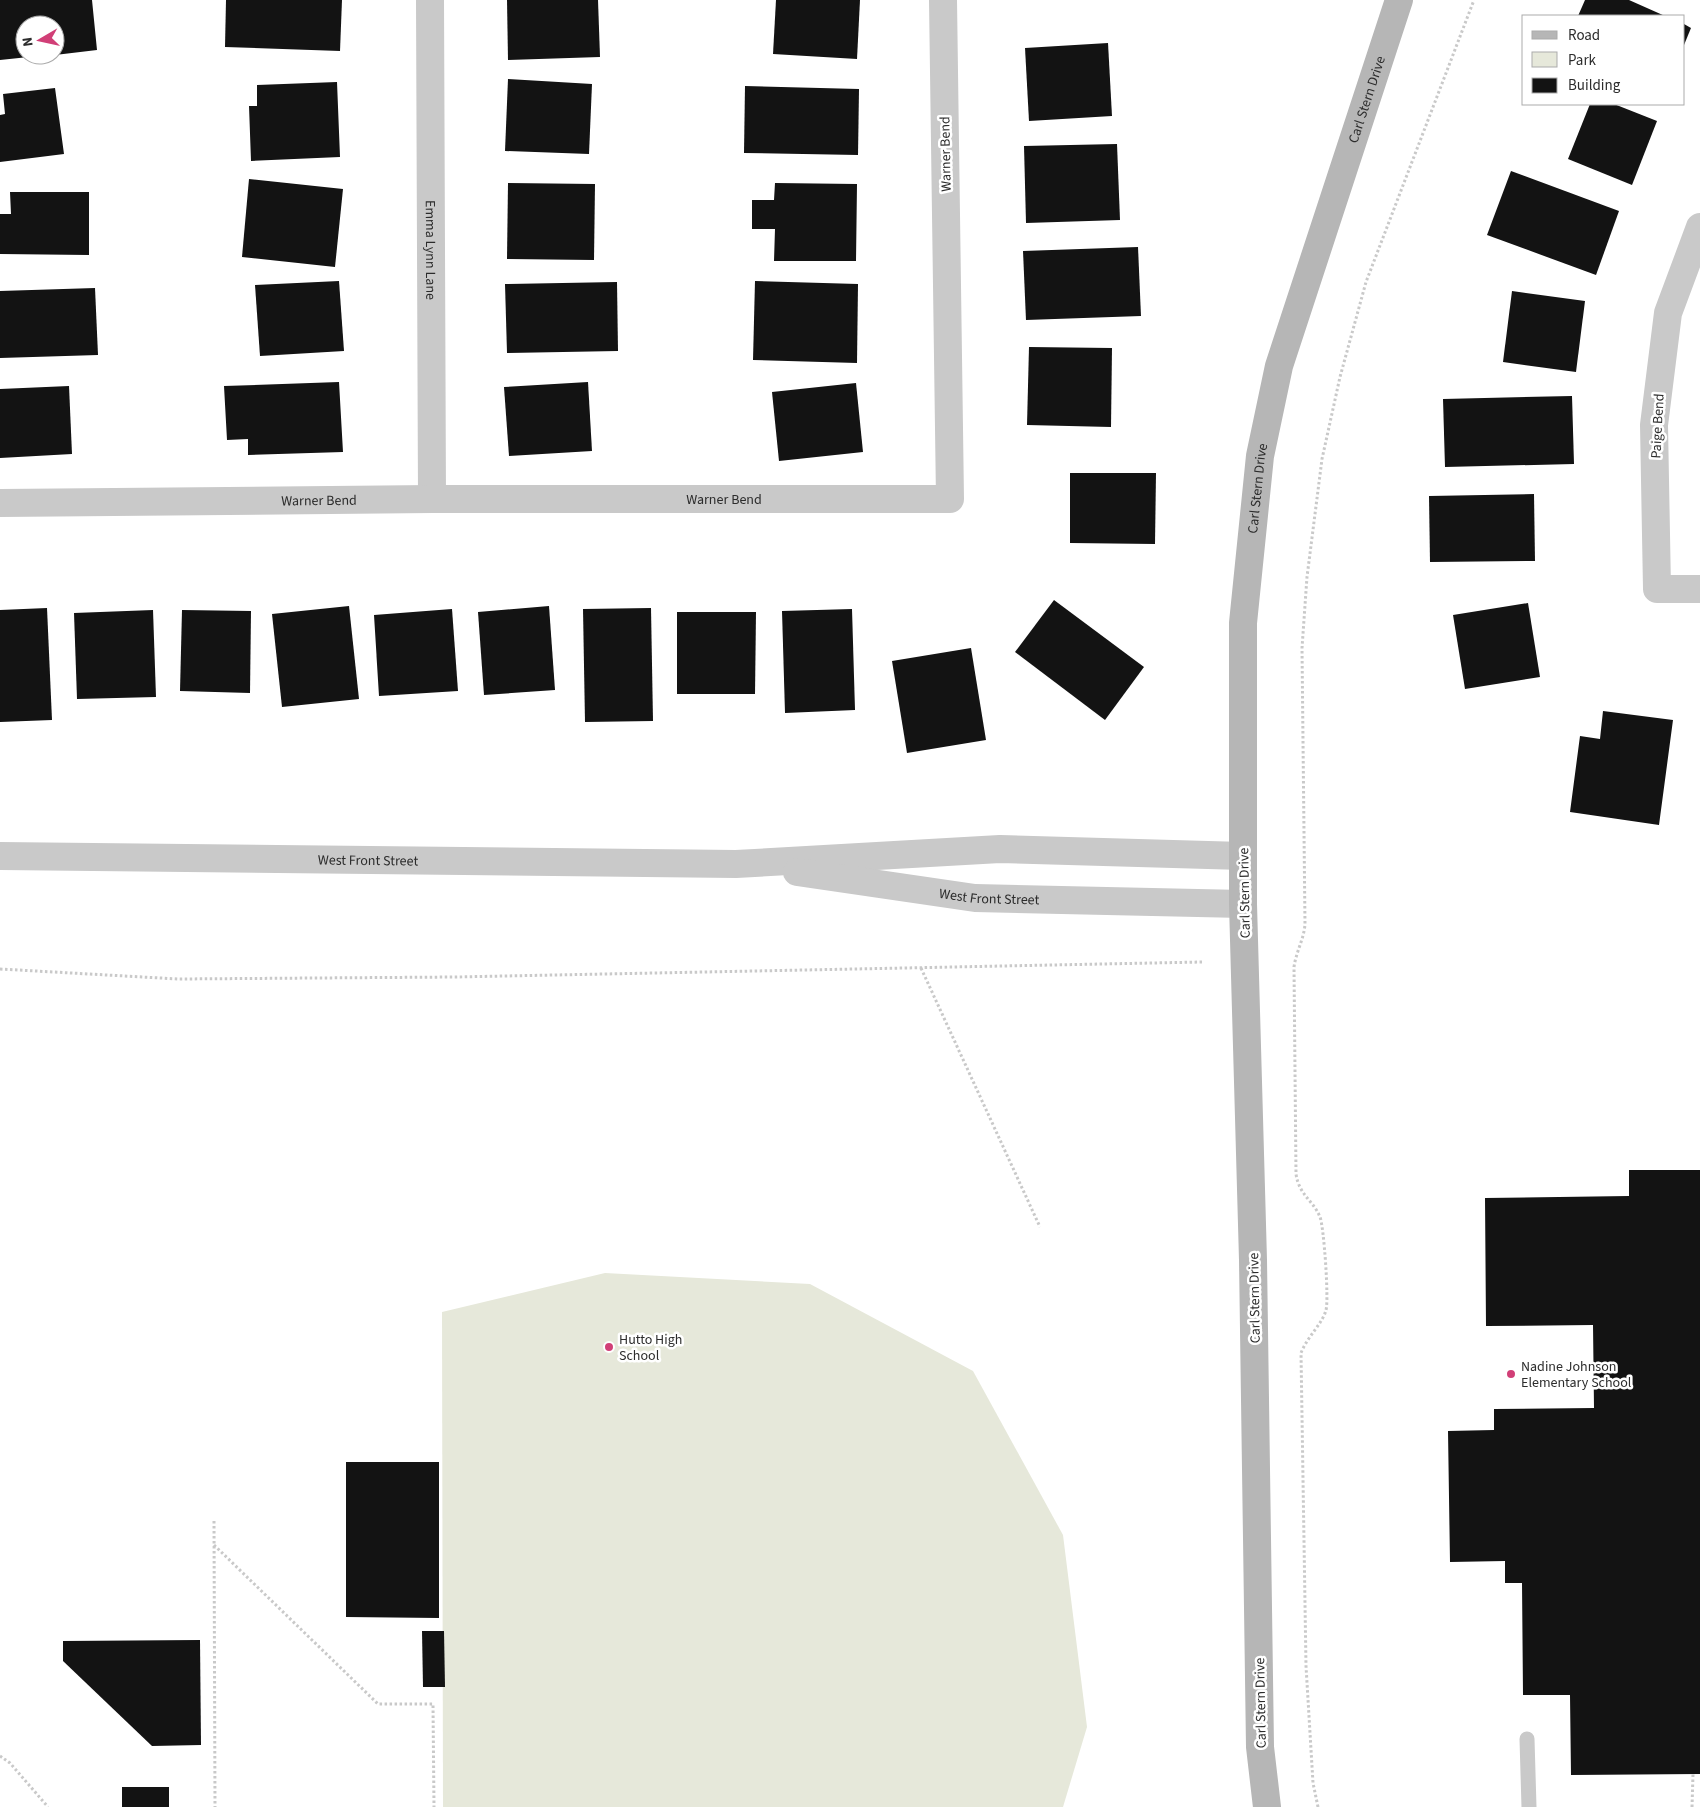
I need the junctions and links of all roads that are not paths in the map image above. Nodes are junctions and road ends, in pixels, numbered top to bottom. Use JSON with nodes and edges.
{"nodes":[{"id":1,"x":430,"y":0,"type":"edge"},
{"id":2,"x":943,"y":0,"type":"edge"},
{"id":3,"x":1399,"y":0,"type":"edge"},
{"id":4,"x":1700,"y":227,"type":"edge"},
{"id":5,"x":432,"y":499,"type":"junction"},
{"id":6,"x":0,"y":503,"type":"edge"},
{"id":7,"x":1700,"y":589,"type":"edge"},
{"id":8,"x":0,"y":856,"type":"edge"},
{"id":9,"x":1243,"y":856,"type":"junction"},
{"id":10,"x":736,"y":864,"type":"junction"},
{"id":11,"x":1243,"y":904,"type":"junction"},
{"id":12,"x":1527,"y":1739,"type":"dead end"},
{"id":13,"x":1267,"y":1807,"type":"edge"},
{"id":14,"x":1529,"y":1807,"type":"edge"}],
"edges":[{"from":1,"to":5,"type":"street","name":"Emma Lynn Lane"},
{"from":2,"to":5,"type":"street","name":"Warner Bend"},
{"from":3,"to":9,"type":"street","name":"Carl Stern Drive"},
{"from":4,"to":7,"type":"street","name":"Paige Bend"},
{"from":5,"to":6,"type":"street","name":"Warner Bend"},
{"from":8,"to":10,"type":"street","name":"West Front Street"},
{"from":9,"to":10,"type":"street","name":"West Front Street"},
{"from":9,"to":11,"type":"street","name":"Carl Stern Drive"},
{"from":10,"to":11,"type":"street","name":"West Front Street"},
{"from":11,"to":13,"type":"street","name":"Carl Stern Drive"},
{"from":12,"to":14,"type":"lane"}]}
